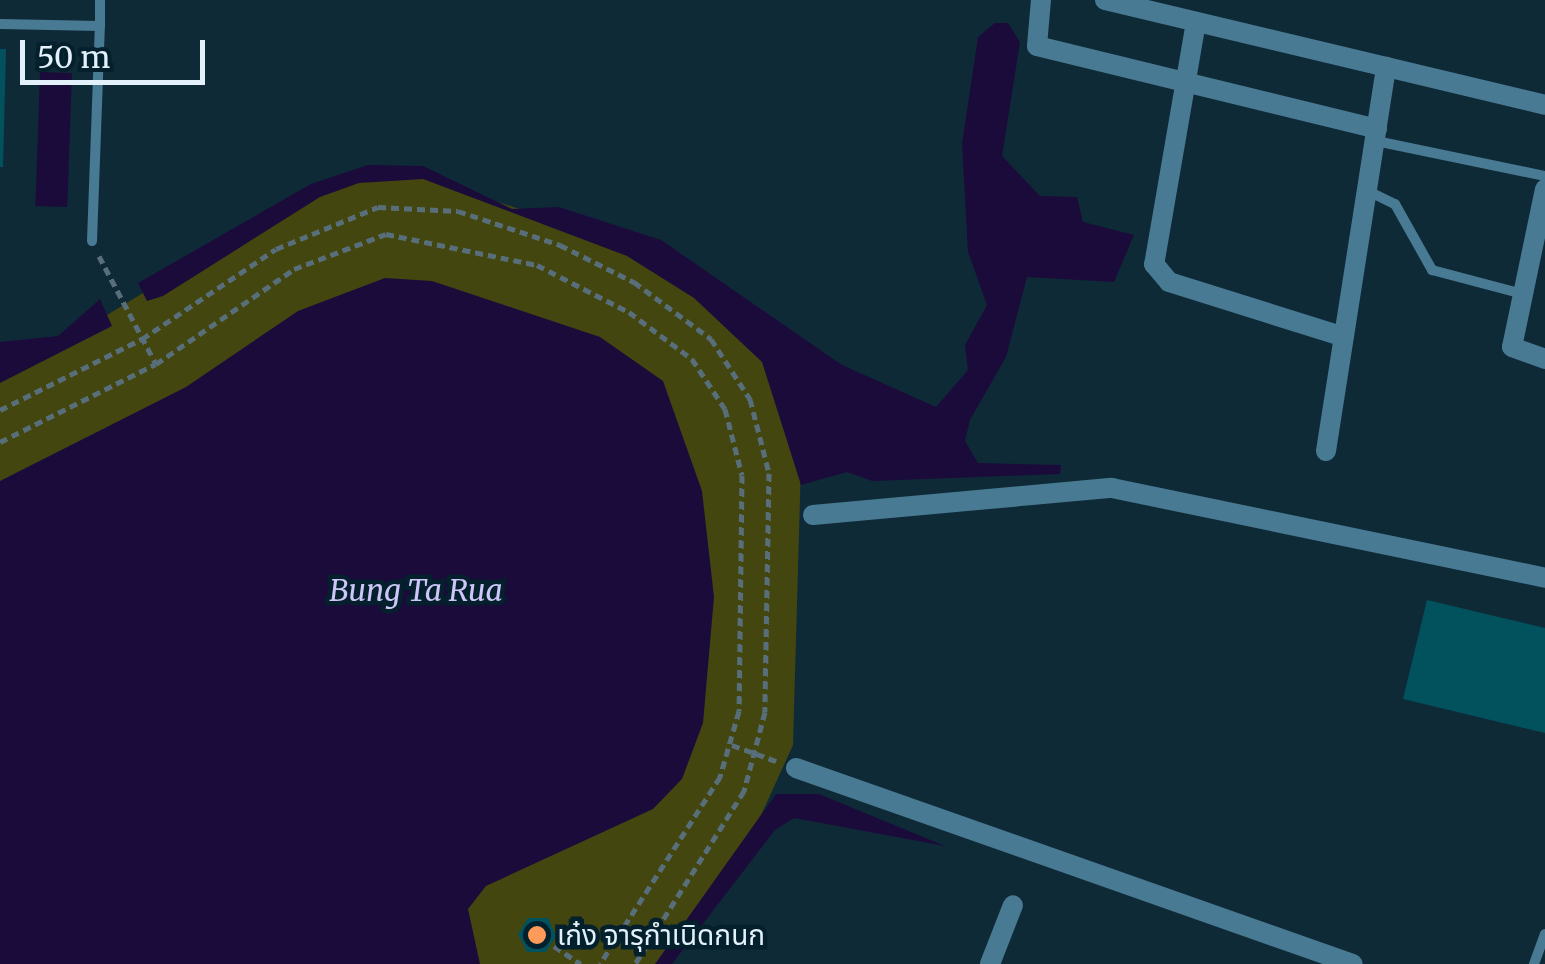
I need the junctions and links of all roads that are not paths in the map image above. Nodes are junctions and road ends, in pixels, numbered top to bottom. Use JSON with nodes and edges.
{"nodes":[{"id":1,"x":100,"y":0,"type":"edge"},
{"id":2,"x":1041,"y":0,"type":"edge"},
{"id":3,"x":1105,"y":0,"type":"edge"},
{"id":4,"x":1196,"y":22,"type":"junction"},
{"id":5,"x":0,"y":24,"type":"edge"},
{"id":6,"x":100,"y":26,"type":"junction"},
{"id":7,"x":1386,"y":67,"type":"junction"},
{"id":8,"x":1185,"y":84,"type":"junction"},
{"id":9,"x":1545,"y":105,"type":"edge"},
{"id":10,"x":1376,"y":135,"type":"junction"},
{"id":11,"x":1545,"y":176,"type":"edge"},
{"id":12,"x":1545,"y":189,"type":"edge"},
{"id":13,"x":1367,"y":191,"type":"junction"},
{"id":14,"x":92,"y":241,"type":"road end"},
{"id":15,"x":1523,"y":294,"type":"junction"},
{"id":16,"x":1344,"y":337,"type":"junction"},
{"id":17,"x":1545,"y":359,"type":"edge"},
{"id":18,"x":1326,"y":451,"type":"dead end"},
{"id":19,"x":813,"y":515,"type":"dead end"},
{"id":20,"x":1545,"y":578,"type":"edge"},
{"id":21,"x":796,"y":768,"type":"road end"},
{"id":22,"x":1013,"y":905,"type":"dead end"},
{"id":23,"x":1545,"y":934,"type":"edge"},
{"id":24,"x":990,"y":964,"type":"edge"},
{"id":25,"x":1353,"y":964,"type":"edge"},
{"id":26,"x":1534,"y":964,"type":"edge"}],
"edges":[{"from":1,"to":6,"type":"lane"},
{"from":2,"to":8,"type":"street"},
{"from":3,"to":4,"type":"street"},
{"from":4,"to":7,"type":"street"},
{"from":4,"to":8,"type":"street"},
{"from":5,"to":6,"type":"lane"},
{"from":6,"to":14,"type":"lane"},
{"from":7,"to":9,"type":"street"},
{"from":7,"to":10,"type":"street"},
{"from":8,"to":10,"type":"street"},
{"from":8,"to":16,"type":"street"},
{"from":10,"to":11,"type":"lane"},
{"from":10,"to":13,"type":"street"},
{"from":12,"to":15,"type":"street"},
{"from":13,"to":15,"type":"lane"},
{"from":13,"to":16,"type":"street"},
{"from":15,"to":17,"type":"street"},
{"from":16,"to":18,"type":"street"},
{"from":19,"to":20,"type":"street"},
{"from":21,"to":25,"type":"street"},
{"from":22,"to":24,"type":"street"},
{"from":23,"to":26,"type":"lane"}]}
